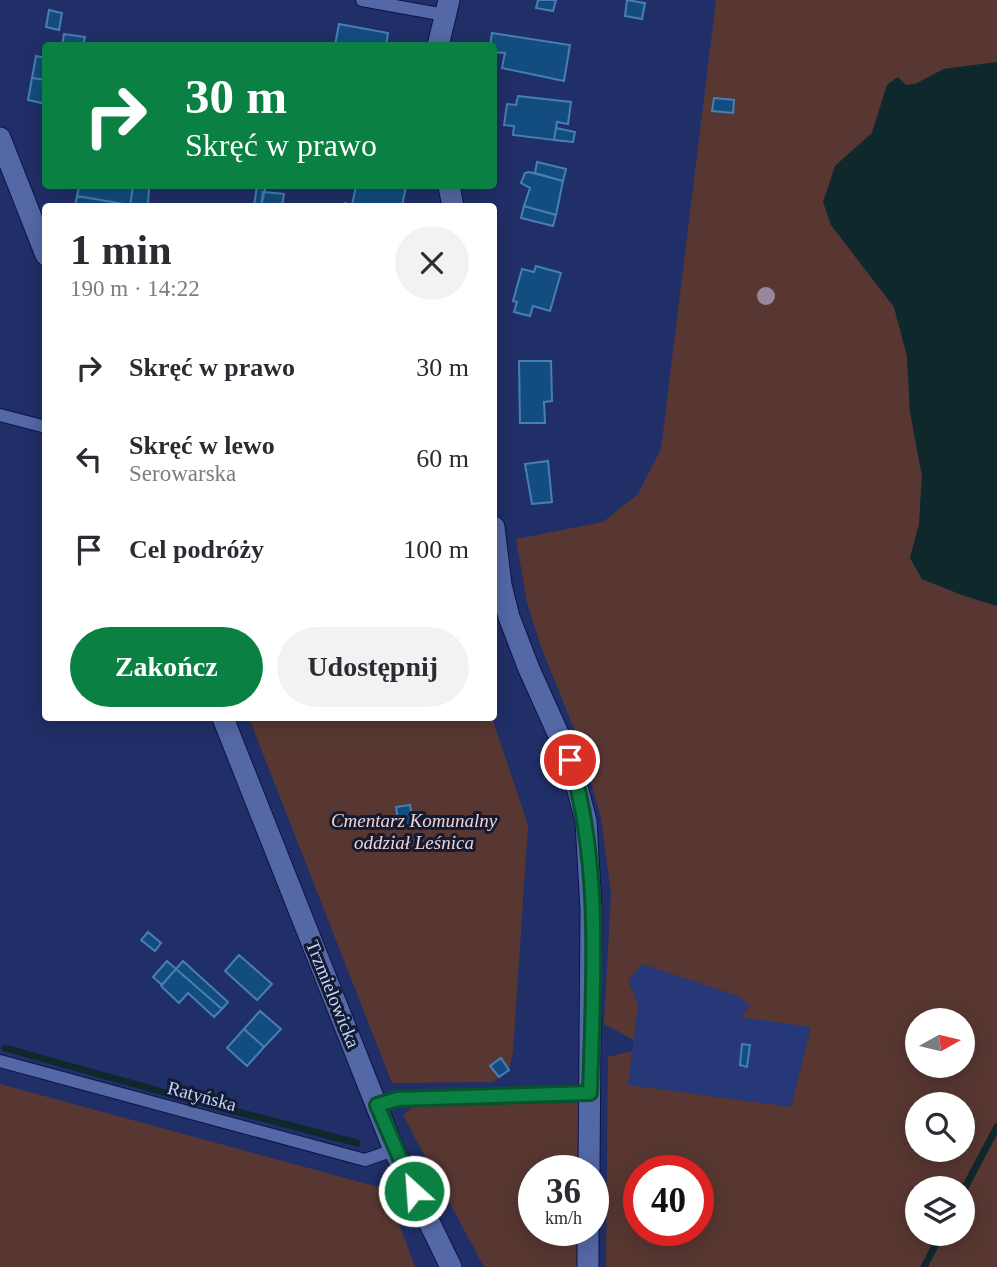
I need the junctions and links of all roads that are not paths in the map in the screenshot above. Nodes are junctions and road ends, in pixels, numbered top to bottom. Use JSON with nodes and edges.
{"nodes":[{"id":1,"x":362,"y":0,"type":"edge"},
{"id":2,"x":447,"y":8,"type":"edge"},
{"id":3,"x":439,"y":42,"type":"edge"},
{"id":4,"x":0,"y":138,"type":"edge"},
{"id":5,"x":42,"y":246,"type":"edge"},
{"id":6,"x":0,"y":415,"type":"edge"},
{"id":7,"x":42,"y":426,"type":"edge"},
{"id":8,"x":497,"y":552,"type":"edge"},
{"id":9,"x":224,"y":721,"type":"edge"},
{"id":10,"x":0,"y":1061,"type":"edge"},
{"id":11,"x":590,"y":1093,"type":"junction"},
{"id":12,"x":377,"y":1105,"type":"junction"},
{"id":13,"x":394,"y":1150,"type":"junction"},
{"id":14,"x":589,"y":1155,"type":"edge"},
{"id":15,"x":588,"y":1246,"type":"edge"},
{"id":16,"x":451,"y":1267,"type":"edge"},
{"id":17,"x":588,"y":1267,"type":"edge"}],
"edges":[{"from":1,"to":2,"type":"lane"},
{"from":2,"to":3,"type":"street"},
{"from":4,"to":5,"type":"street"},
{"from":6,"to":7,"type":"lane"},
{"from":8,"to":11,"type":"street"},
{"from":9,"to":12,"type":"street","name":"Trzmielowicka"},
{"from":10,"to":13,"type":"lane","name":"Ratyńska"},
{"from":11,"to":12,"type":"lane"},
{"from":11,"to":14,"type":"street"},
{"from":12,"to":13,"type":"street","name":"Trzmielowicka"},
{"from":13,"to":16,"type":"street","name":"Trzmielowicka"},
{"from":15,"to":17,"type":"street"}]}
